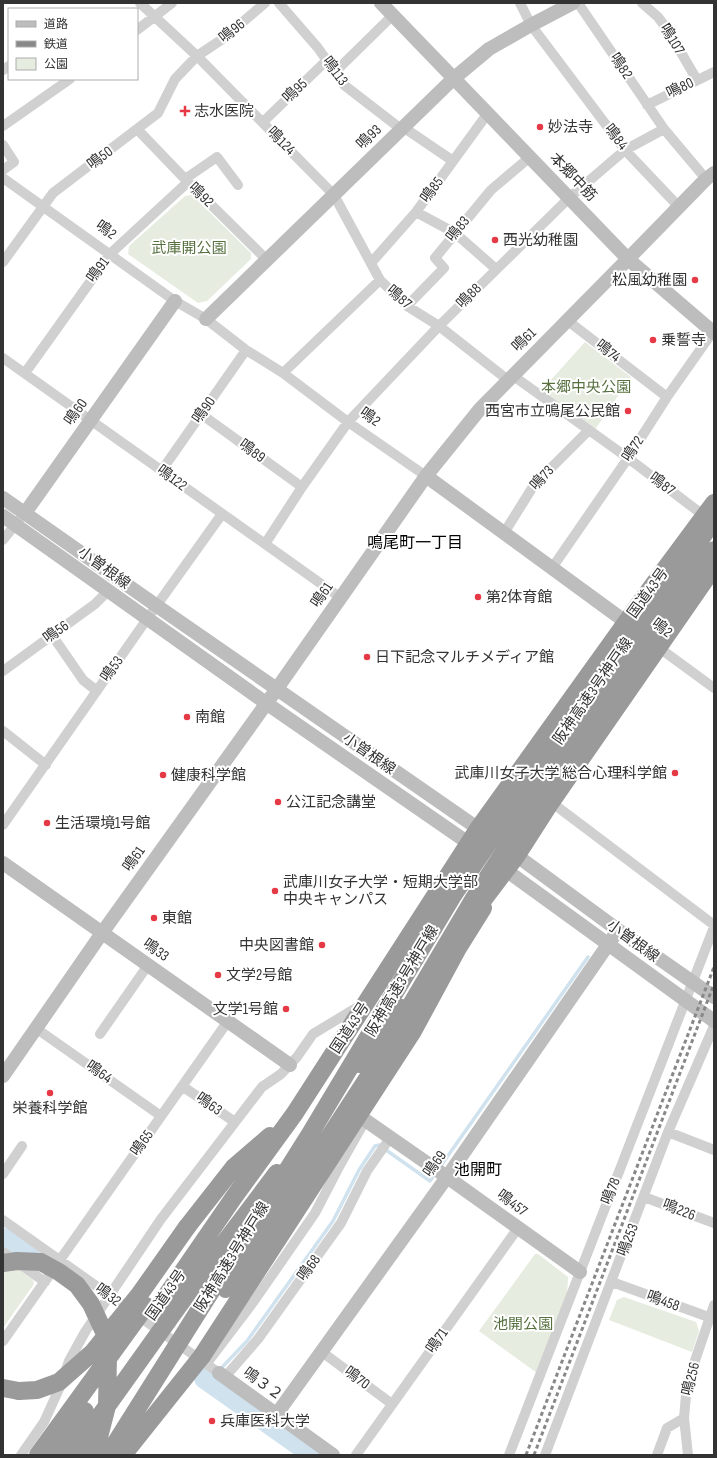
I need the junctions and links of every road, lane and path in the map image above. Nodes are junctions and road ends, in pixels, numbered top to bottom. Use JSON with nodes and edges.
{"nodes":[{"id":1,"x":140,"y":3,"type":"edge"},
{"id":2,"x":172,"y":3,"type":"edge"},
{"id":3,"x":265,"y":3,"type":"edge"},
{"id":4,"x":279,"y":3,"type":"edge"},
{"id":5,"x":381,"y":3,"type":"edge"},
{"id":6,"x":520,"y":3,"type":"edge"},
{"id":7,"x":574,"y":3,"type":"edge"},
{"id":8,"x":578,"y":3,"type":"edge"},
{"id":9,"x":642,"y":3,"type":"edge"},
{"id":10,"x":393,"y":15,"type":"junction"},
{"id":11,"x":155,"y":16,"type":"junction"},
{"id":12,"x":531,"y":25,"type":"junction"},
{"id":13,"x":138,"y":29,"type":"edge"},
{"id":14,"x":197,"y":56,"type":"junction"},
{"id":15,"x":327,"y":60,"type":"junction"},
{"id":16,"x":335,"y":72,"type":"junction"},
{"id":17,"x":714,"y":72,"type":"edge"},
{"id":18,"x":453,"y":79,"type":"junction"},
{"id":19,"x":69,"y":80,"type":"edge"},
{"id":20,"x":697,"y":80,"type":"junction"},
{"id":21,"x":647,"y":105,"type":"junction"},
{"id":22,"x":488,"y":113,"type":"junction"},
{"id":23,"x":263,"y":122,"type":"junction"},
{"id":24,"x":3,"y":126,"type":"edge"},
{"id":25,"x":402,"y":128,"type":"junction"},
{"id":26,"x":664,"y":129,"type":"junction"},
{"id":27,"x":138,"y":130,"type":"junction"},
{"id":28,"x":3,"y":145,"type":"edge"},
{"id":29,"x":625,"y":150,"type":"junction"},
{"id":30,"x":530,"y":157,"type":"junction"},
{"id":31,"x":453,"y":161,"type":"junction"},
{"id":32,"x":3,"y":170,"type":"edge"},
{"id":33,"x":710,"y":176,"type":"edge"},
{"id":34,"x":3,"y":178,"type":"edge"},
{"id":35,"x":186,"y":180,"type":"junction"},
{"id":36,"x":238,"y":184,"type":"dead end"},
{"id":37,"x":334,"y":195,"type":"junction"},
{"id":38,"x":568,"y":198,"type":"junction"},
{"id":39,"x":42,"y":206,"type":"junction"},
{"id":40,"x":679,"y":206,"type":"junction"},
{"id":41,"x":416,"y":212,"type":"junction"},
{"id":42,"x":455,"y":233,"type":"junction"},
{"id":43,"x":110,"y":254,"type":"junction"},
{"id":44,"x":266,"y":259,"type":"junction"},
{"id":45,"x":628,"y":259,"type":"junction"},
{"id":46,"x":3,"y":262,"type":"edge"},
{"id":47,"x":371,"y":263,"type":"junction"},
{"id":48,"x":496,"y":269,"type":"junction"},
{"id":49,"x":380,"y":280,"type":"junction"},
{"id":50,"x":175,"y":301,"type":"junction"},
{"id":51,"x":407,"y":306,"type":"junction"},
{"id":52,"x":206,"y":319,"type":"junction"},
{"id":53,"x":568,"y":321,"type":"junction"},
{"id":54,"x":439,"y":326,"type":"junction"},
{"id":55,"x":713,"y":332,"type":"edge"},
{"id":56,"x":246,"y":350,"type":"junction"},
{"id":57,"x":3,"y":358,"type":"edge"},
{"id":58,"x":25,"y":373,"type":"junction"},
{"id":59,"x":283,"y":373,"type":"junction"},
{"id":60,"x":510,"y":378,"type":"junction"},
{"id":61,"x":667,"y":397,"type":"junction"},
{"id":62,"x":202,"y":414,"type":"junction"},
{"id":63,"x":90,"y":421,"type":"junction"},
{"id":64,"x":348,"y":422,"type":"junction"},
{"id":65,"x":589,"y":430,"type":"junction"},
{"id":66,"x":628,"y":458,"type":"junction"},
{"id":67,"x":162,"y":470,"type":"junction"},
{"id":68,"x":426,"y":476,"type":"junction"},
{"id":69,"x":302,"y":487,"type":"junction"},
{"id":70,"x":3,"y":498,"type":"edge"},
{"id":71,"x":25,"y":513,"type":"junction"},
{"id":72,"x":222,"y":514,"type":"junction"},
{"id":73,"x":712,"y":515,"type":"edge"},
{"id":74,"x":9,"y":520,"type":"edge"},
{"id":75,"x":504,"y":533,"type":"junction"},
{"id":76,"x":3,"y":540,"type":"edge"},
{"id":77,"x":265,"y":544,"type":"junction"},
{"id":78,"x":714,"y":550,"type":"edge"},
{"id":79,"x":714,"y":567,"type":"edge"},
{"id":80,"x":552,"y":568,"type":"junction"},
{"id":81,"x":108,"y":591,"type":"junction"},
{"id":82,"x":341,"y":598,"type":"junction"},
{"id":83,"x":157,"y":606,"type":"junction"},
{"id":84,"x":147,"y":619,"type":"junction"},
{"id":85,"x":627,"y":623,"type":"junction"},
{"id":86,"x":52,"y":635,"type":"junction"},
{"id":87,"x":658,"y":647,"type":"junction"},
{"id":88,"x":3,"y":671,"type":"edge"},
{"id":89,"x":714,"y":688,"type":"edge"},
{"id":90,"x":97,"y":690,"type":"junction"},
{"id":91,"x":276,"y":690,"type":"junction"},
{"id":92,"x":266,"y":703,"type":"junction"},
{"id":93,"x":3,"y":731,"type":"edge"},
{"id":94,"x":46,"y":765,"type":"junction"},
{"id":95,"x":551,"y":802,"type":"junction"},
{"id":96,"x":3,"y":825,"type":"edge"},
{"id":97,"x":474,"y":836,"type":"junction"},
{"id":98,"x":517,"y":855,"type":"junction"},
{"id":99,"x":3,"y":863,"type":"edge"},
{"id":100,"x":506,"y":870,"type":"junction"},
{"id":101,"x":714,"y":926,"type":"edge"},
{"id":102,"x":618,"y":930,"type":"junction"},
{"id":103,"x":102,"y":933,"type":"junction"},
{"id":104,"x":608,"y":944,"type":"junction"},
{"id":105,"x":148,"y":965,"type":"junction"},
{"id":106,"x":693,"y":982,"type":"junction"},
{"id":107,"x":714,"y":996,"type":"edge"},
{"id":108,"x":686,"y":1000,"type":"junction"},
{"id":109,"x":368,"y":1001,"type":"junction"},
{"id":110,"x":714,"y":1020,"type":"edge"},
{"id":111,"x":228,"y":1021,"type":"junction"},
{"id":112,"x":714,"y":1026,"type":"edge"},
{"id":113,"x":37,"y":1029,"type":"junction"},
{"id":114,"x":100,"y":1034,"type":"dead end"},
{"id":115,"x":290,"y":1065,"type":"junction"},
{"id":116,"x":3,"y":1076,"type":"edge"},
{"id":117,"x":182,"y":1086,"type":"junction"},
{"id":118,"x":296,"y":1113,"type":"junction"},
{"id":119,"x":161,"y":1116,"type":"junction"},
{"id":120,"x":365,"y":1120,"type":"junction"},
{"id":121,"x":235,"y":1122,"type":"junction"},
{"id":122,"x":668,"y":1132,"type":"junction"},
{"id":123,"x":386,"y":1144,"type":"junction"},
{"id":124,"x":22,"y":1146,"type":"dead end"},
{"id":125,"x":714,"y":1150,"type":"edge"},
{"id":126,"x":278,"y":1172,"type":"junction"},
{"id":127,"x":441,"y":1172,"type":"junction"},
{"id":128,"x":3,"y":1174,"type":"edge"},
{"id":129,"x":644,"y":1196,"type":"junction"},
{"id":130,"x":3,"y":1220,"type":"edge"},
{"id":131,"x":714,"y":1223,"type":"edge"},
{"id":132,"x":518,"y":1228,"type":"junction"},
{"id":133,"x":3,"y":1252,"type":"edge"},
{"id":134,"x":58,"y":1262,"type":"junction"},
{"id":135,"x":3,"y":1263,"type":"edge"},
{"id":136,"x":580,"y":1272,"type":"junction"},
{"id":137,"x":45,"y":1281,"type":"junction"},
{"id":138,"x":612,"y":1282,"type":"junction"},
{"id":139,"x":107,"y":1299,"type":"junction"},
{"id":140,"x":714,"y":1305,"type":"edge"},
{"id":141,"x":156,"y":1313,"type":"junction"},
{"id":142,"x":712,"y":1318,"type":"edge"},
{"id":143,"x":3,"y":1341,"type":"edge"},
{"id":144,"x":322,"y":1352,"type":"junction"},
{"id":145,"x":216,"y":1371,"type":"junction"},
{"id":146,"x":3,"y":1388,"type":"edge"},
{"id":147,"x":392,"y":1404,"type":"junction"},
{"id":148,"x":276,"y":1415,"type":"junction"},
{"id":149,"x":684,"y":1418,"type":"junction"},
{"id":150,"x":21,"y":1455,"type":"edge"},
{"id":151,"x":38,"y":1455,"type":"edge"},
{"id":152,"x":54,"y":1455,"type":"edge"},
{"id":153,"x":72,"y":1455,"type":"edge"},
{"id":154,"x":85,"y":1455,"type":"edge"},
{"id":155,"x":91,"y":1455,"type":"edge"},
{"id":156,"x":108,"y":1455,"type":"edge"},
{"id":157,"x":113,"y":1455,"type":"edge"},
{"id":158,"x":123,"y":1455,"type":"edge"},
{"id":159,"x":333,"y":1455,"type":"edge"},
{"id":160,"x":356,"y":1455,"type":"edge"},
{"id":161,"x":509,"y":1455,"type":"edge"},
{"id":162,"x":545,"y":1455,"type":"edge"},
{"id":163,"x":657,"y":1455,"type":"edge"},
{"id":164,"x":688,"y":1455,"type":"edge"}],
"edges":[{"from":1,"to":11,"type":"street","name":"鳴124"},
{"from":2,"to":11,"type":"street"},
{"from":3,"to":14,"type":"street","name":"鳴96"},
{"from":4,"to":15,"type":"street","name":"鳴113"},
{"from":5,"to":10,"type":"street","name":"本郷中筋"},
{"from":6,"to":12,"type":"street","name":"鳴84"},
{"from":7,"to":12,"type":"street","name":"鳴93"},
{"from":8,"to":21,"type":"street","name":"鳴82"},
{"from":9,"to":20,"type":"street","name":"鳴107"},
{"from":10,"to":16,"type":"street"},
{"from":10,"to":18,"type":"street","name":"本郷中筋"},
{"from":11,"to":13,"type":"street"},
{"from":11,"to":14,"type":"street","name":"鳴124"},
{"from":12,"to":18,"type":"street","name":"鳴93"},
{"from":12,"to":29,"type":"street","name":"鳴84"},
{"from":14,"to":23,"type":"street","name":"鳴124"},
{"from":14,"to":27,"type":"street","name":"鳴50"},
{"from":15,"to":16,"type":"street","name":"鳴113"},
{"from":15,"to":23,"type":"street","name":"鳴95"},
{"from":16,"to":25,"type":"street","name":"鳴113"},
{"from":17,"to":20,"type":"street","name":"鳴80"},
{"from":18,"to":22,"type":"street","name":"本郷中筋"},
{"from":18,"to":25,"type":"street","name":"鳴93"},
{"from":19,"to":24,"type":"street"},
{"from":20,"to":21,"type":"street","name":"鳴80"},
{"from":21,"to":26,"type":"street","name":"鳴82"},
{"from":22,"to":30,"type":"street","name":"本郷中筋"},
{"from":22,"to":31,"type":"street","name":"鳴85"},
{"from":23,"to":37,"type":"street","name":"鳴124"},
{"from":25,"to":31,"type":"street","name":"鳴113"},
{"from":25,"to":37,"type":"street","name":"鳴93"},
{"from":26,"to":29,"type":"street","name":"鳴88"},
{"from":26,"to":33,"type":"street"},
{"from":27,"to":35,"type":"street","name":"鳴92"},
{"from":27,"to":39,"type":"street","name":"鳴50"},
{"from":28,"to":32,"type":"street"},
{"from":29,"to":38,"type":"street","name":"鳴88"},
{"from":29,"to":40,"type":"street","name":"鳴84"},
{"from":30,"to":38,"type":"street","name":"本郷中筋"},
{"from":30,"to":42,"type":"street","name":"鳴83"},
{"from":31,"to":41,"type":"street","name":"鳴85"},
{"from":33,"to":40,"type":"street","name":"鳴61"},
{"from":34,"to":39,"type":"street","name":"鳴2"},
{"from":35,"to":36,"type":"street"},
{"from":35,"to":43,"type":"street","name":"鳴91"},
{"from":35,"to":44,"type":"street","name":"鳴92"},
{"from":37,"to":44,"type":"street","name":"鳴93"},
{"from":37,"to":47,"type":"street","name":"鳴124"},
{"from":38,"to":45,"type":"street","name":"本郷中筋"},
{"from":38,"to":48,"type":"street","name":"鳴88"},
{"from":39,"to":43,"type":"street","name":"鳴2"},
{"from":39,"to":46,"type":"street","name":"鳴50"},
{"from":40,"to":45,"type":"street","name":"鳴61"},
{"from":41,"to":42,"type":"street"},
{"from":41,"to":47,"type":"street","name":"鳴85"},
{"from":42,"to":48,"type":"street"},
{"from":42,"to":51,"type":"street","name":"鳴83"},
{"from":43,"to":50,"type":"street","name":"鳴2"},
{"from":43,"to":58,"type":"street","name":"鳴91"},
{"from":44,"to":52,"type":"street","name":"鳴93"},
{"from":45,"to":53,"type":"street","name":"鳴61"},
{"from":45,"to":55,"type":"street","name":"本郷中筋"},
{"from":47,"to":49,"type":"street","name":"鳴124"},
{"from":48,"to":54,"type":"street","name":"鳴88"},
{"from":49,"to":51,"type":"street","name":"鳴87"},
{"from":49,"to":59,"type":"street","name":"鳴87"},
{"from":50,"to":52,"type":"street","name":"鳴2"},
{"from":50,"to":63,"type":"street","name":"鳴60"},
{"from":51,"to":54,"type":"street","name":"鳴87"},
{"from":52,"to":56,"type":"street","name":"鳴2"},
{"from":53,"to":60,"type":"street","name":"鳴61"},
{"from":53,"to":61,"type":"street","name":"鳴74"},
{"from":54,"to":60,"type":"street","name":"鳴87"},
{"from":54,"to":64,"type":"street","name":"鳴88"},
{"from":55,"to":61,"type":"street","name":"鳴72"},
{"from":56,"to":59,"type":"street","name":"鳴2"},
{"from":56,"to":62,"type":"street","name":"鳴90"},
{"from":57,"to":58,"type":"street","name":"鳴122"},
{"from":58,"to":63,"type":"street","name":"鳴122"},
{"from":59,"to":64,"type":"street","name":"鳴2"},
{"from":60,"to":65,"type":"street","name":"鳴87"},
{"from":60,"to":68,"type":"street","name":"鳴61"},
{"from":61,"to":66,"type":"street","name":"鳴72"},
{"from":62,"to":67,"type":"street","name":"鳴90"},
{"from":62,"to":69,"type":"street","name":"鳴89"},
{"from":63,"to":67,"type":"street","name":"鳴122"},
{"from":63,"to":71,"type":"street","name":"鳴60"},
{"from":64,"to":68,"type":"street","name":"鳴2"},
{"from":64,"to":69,"type":"street","name":"鳴88"},
{"from":65,"to":66,"type":"street","name":"鳴87"},
{"from":65,"to":75,"type":"street","name":"鳴73"},
{"from":66,"to":73,"type":"street","name":"鳴87"},
{"from":66,"to":80,"type":"street","name":"鳴72"},
{"from":67,"to":72,"type":"street","name":"鳴122"},
{"from":68,"to":75,"type":"street","name":"鳴2"},
{"from":68,"to":82,"type":"street","name":"鳴61"},
{"from":69,"to":77,"type":"street","name":"鳴88"},
{"from":70,"to":71,"type":"street","name":"小曽根線"},
{"from":71,"to":74,"type":"street","name":"鳴60"},
{"from":71,"to":83,"type":"street","name":"小曽根線"},
{"from":72,"to":77,"type":"street","name":"鳴122"},
{"from":72,"to":83,"type":"street","name":"鳴53"},
{"from":73,"to":85,"type":"highway","name":"国道43号"},
{"from":73,"to":156,"type":"highway","name":"阪神高速3号神戸線","bridge":true},
{"from":74,"to":76,"type":"street","name":"鳴60"},
{"from":74,"to":81,"type":"street","name":"小曽根線"},
{"from":75,"to":80,"type":"street","name":"鳴2"},
{"from":77,"to":82,"type":"street","name":"鳴122"},
{"from":78,"to":157,"type":"highway","name":"阪神高速3号神戸線","bridge":true},
{"from":79,"to":87,"type":"highway","name":"国道43号"},
{"from":80,"to":85,"type":"street","name":"鳴2"},
{"from":81,"to":84,"type":"street","name":"小曽根線"},
{"from":81,"to":86,"type":"street","name":"鳴56"},
{"from":82,"to":91,"type":"street","name":"鳴61"},
{"from":83,"to":84,"type":"street","name":"鳴53"},
{"from":83,"to":91,"type":"street","name":"小曽根線"},
{"from":84,"to":90,"type":"street","name":"鳴53"},
{"from":84,"to":92,"type":"street","name":"小曽根線"},
{"from":85,"to":87,"type":"street","name":"鳴2"},
{"from":85,"to":97,"type":"highway","name":"国道43号"},
{"from":86,"to":88,"type":"street","name":"鳴56"},
{"from":86,"to":90,"type":"street"},
{"from":87,"to":89,"type":"street","name":"鳴2"},
{"from":87,"to":95,"type":"highway","name":"国道43号"},
{"from":90,"to":94,"type":"street","name":"鳴53"},
{"from":91,"to":92,"type":"street","name":"鳴61"},
{"from":91,"to":97,"type":"street","name":"小曽根線"},
{"from":92,"to":97,"type":"street","name":"小曽根線"},
{"from":92,"to":103,"type":"street","name":"鳴61"},
{"from":93,"to":94,"type":"street"},
{"from":94,"to":96,"type":"street","name":"鳴53"},
{"from":95,"to":98,"type":"highway","name":"国道43号"},
{"from":95,"to":101,"type":"street"},
{"from":97,"to":98,"type":"street","name":"小曽根線"},
{"from":97,"to":100,"type":"street","name":"小曽根線"},
{"from":97,"to":109,"type":"highway","name":"国道43号"},
{"from":98,"to":100,"type":"highway","name":"国道43号"},
{"from":98,"to":102,"type":"street","name":"小曽根線"},
{"from":99,"to":103,"type":"street","name":"鳴33"},
{"from":100,"to":104,"type":"street","name":"小曽根線"},
{"from":100,"to":120,"type":"street"},
{"from":100,"to":126,"type":"highway","name":"国道43号"},
{"from":100,"to":158,"type":"highway","bridge":true},
{"from":101,"to":106,"type":"street","name":"鳴78"},
{"from":102,"to":104,"type":"street","name":"鳴69"},
{"from":102,"to":106,"type":"street","name":"小曽根線"},
{"from":103,"to":105,"type":"street","name":"鳴33"},
{"from":103,"to":113,"type":"street","name":"鳴61"},
{"from":104,"to":108,"type":"street","name":"小曽根線"},
{"from":104,"to":127,"type":"street","name":"鳴69"},
{"from":105,"to":111,"type":"street","name":"鳴33"},
{"from":105,"to":114,"type":"street"},
{"from":106,"to":107,"type":"street","name":"小曽根線"},
{"from":106,"to":108,"type":"street","name":"鳴78"},
{"from":108,"to":110,"type":"street","name":"小曽根線"},
{"from":108,"to":136,"type":"street","name":"鳴78"},
{"from":109,"to":115,"type":"street"},
{"from":109,"to":118,"type":"highway","name":"国道43号"},
{"from":111,"to":115,"type":"street","name":"鳴33"},
{"from":111,"to":117,"type":"street","name":"鳴65"},
{"from":112,"to":122,"type":"street","name":"鳴253"},
{"from":113,"to":116,"type":"street","name":"鳴61"},
{"from":113,"to":119,"type":"street","name":"鳴64"},
{"from":115,"to":121,"type":"street"},
{"from":117,"to":119,"type":"street","name":"鳴65"},
{"from":117,"to":121,"type":"street","name":"鳴63"},
{"from":118,"to":141,"type":"highway","name":"国道43号"},
{"from":118,"to":146,"type":"highway","bridge":true},
{"from":119,"to":134,"type":"street","name":"鳴65"},
{"from":120,"to":123,"type":"street","name":"鳴457"},
{"from":120,"to":145,"type":"street"},
{"from":121,"to":139,"type":"street"},
{"from":122,"to":125,"type":"street"},
{"from":122,"to":129,"type":"street","name":"鳴253"},
{"from":123,"to":127,"type":"street","name":"鳴457"},
{"from":123,"to":145,"type":"street","name":"鳴68"},
{"from":124,"to":128,"type":"street"},
{"from":126,"to":141,"type":"highway","name":"国道43号"},
{"from":126,"to":154,"type":"highway","bridge":true},
{"from":127,"to":132,"type":"street","name":"鳴457"},
{"from":127,"to":144,"type":"street","name":"鳴69"},
{"from":129,"to":131,"type":"street","name":"鳴226"},
{"from":129,"to":138,"type":"street","name":"鳴253"},
{"from":130,"to":134,"type":"street","name":"鳴32"},
{"from":132,"to":136,"type":"street","name":"鳴457"},
{"from":132,"to":147,"type":"street","name":"鳴71"},
{"from":133,"to":137,"type":"street"},
{"from":134,"to":137,"type":"street","name":"鳴65"},
{"from":134,"to":139,"type":"street","name":"鳴32"},
{"from":135,"to":155,"type":"highway","bridge":true},
{"from":136,"to":161,"type":"street","name":"鳴78"},
{"from":137,"to":143,"type":"street"},
{"from":138,"to":142,"type":"street","name":"鳴458"},
{"from":138,"to":162,"type":"street","name":"鳴253"},
{"from":139,"to":145,"type":"street","name":"鳴32"},
{"from":139,"to":150,"type":"street"},
{"from":140,"to":142,"type":"street","name":"鳴256"},
{"from":141,"to":151,"type":"highway","bridge":true},
{"from":141,"to":152,"type":"highway","name":"国道43号","bridge":true},
{"from":141,"to":153,"type":"highway","name":"国道43号","bridge":true},
{"from":142,"to":149,"type":"street","name":"鳴256"},
{"from":144,"to":147,"type":"street","name":"鳴70"},
{"from":144,"to":148,"type":"street","name":"鳴69"},
{"from":145,"to":148,"type":"street","name":"鳴３２"},
{"from":147,"to":160,"type":"street","name":"鳴71"},
{"from":148,"to":159,"type":"street","name":"鳴３２"},
{"from":149,"to":163,"type":"street"},
{"from":149,"to":164,"type":"street","name":"鳴256"}]}
